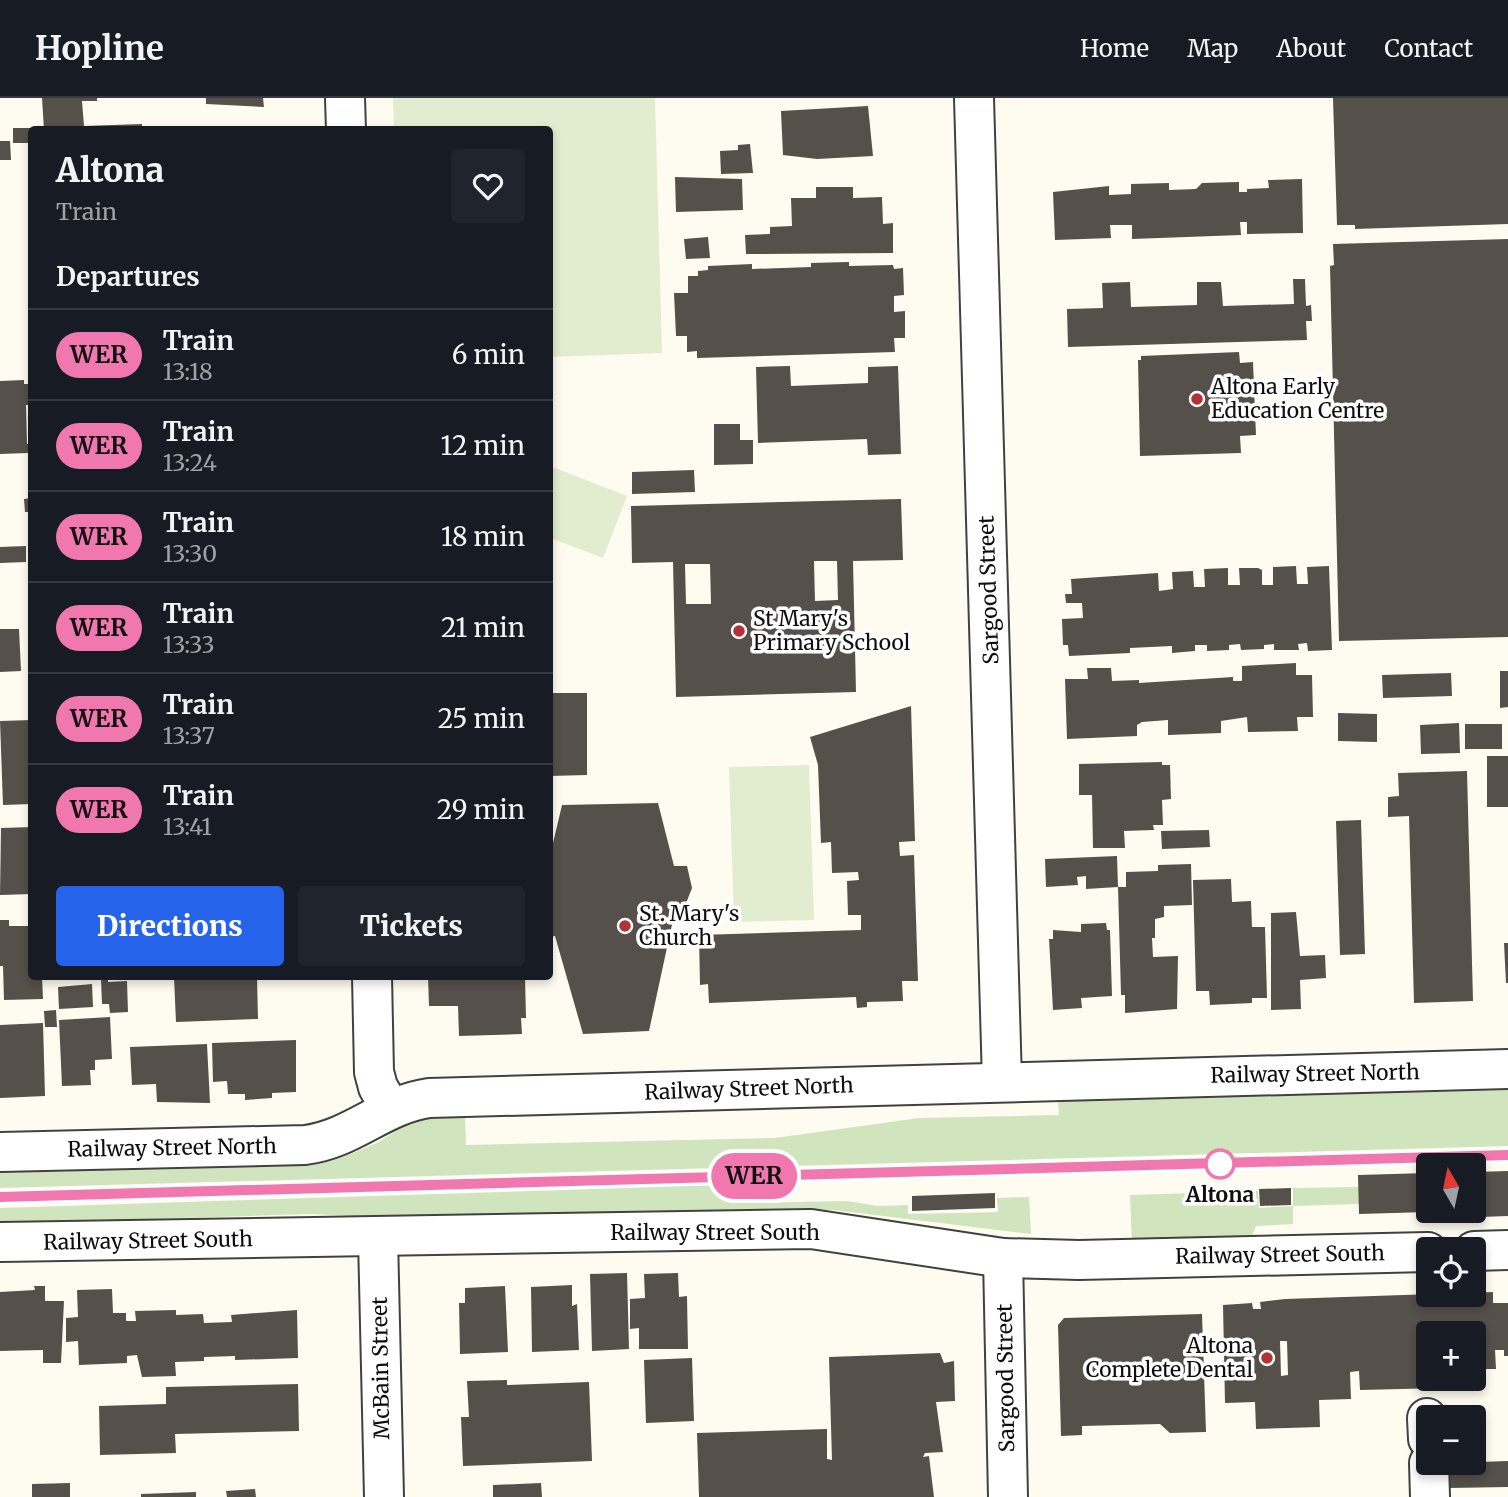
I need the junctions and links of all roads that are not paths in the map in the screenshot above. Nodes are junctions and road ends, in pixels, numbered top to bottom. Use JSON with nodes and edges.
{"nodes":[{"id":1,"x":345,"y":98,"type":"edge"},
{"id":2,"x":974,"y":98,"type":"edge"},
{"id":3,"x":346,"y":126,"type":"edge"},
{"id":4,"x":372,"y":980,"type":"edge"},
{"id":5,"x":1508,"y":1069,"type":"edge"},
{"id":6,"x":1003,"y":1082,"type":"junction"},
{"id":7,"x":390,"y":1108,"type":"junction"},
{"id":8,"x":0,"y":1152,"type":"edge"},
{"id":9,"x":378,"y":1238,"type":"junction"},
{"id":10,"x":0,"y":1242,"type":"edge"},
{"id":11,"x":1508,"y":1250,"type":"edge"},
{"id":12,"x":1486,"y":1251,"type":"edge"},
{"id":13,"x":1416,"y":1252,"type":"edge"},
{"id":14,"x":1003,"y":1258,"type":"junction"},
{"id":15,"x":1429,"y":1475,"type":"edge"},
{"id":16,"x":384,"y":1497,"type":"edge"},
{"id":17,"x":1008,"y":1497,"type":"edge"},
{"id":18,"x":1430,"y":1497,"type":"edge"}],
"edges":[{"from":1,"to":3,"type":"street"},
{"from":2,"to":6,"type":"street","name":"Sargood Street"},
{"from":4,"to":7,"type":"street"},
{"from":5,"to":6,"type":"street","name":"Railway Street North"},
{"from":6,"to":7,"type":"street","name":"Railway Street North"},
{"from":7,"to":8,"type":"street","name":"Railway Street North"},
{"from":9,"to":10,"type":"street","name":"Railway Street South"},
{"from":9,"to":14,"type":"street","name":"Railway Street South"},
{"from":9,"to":16,"type":"street","name":"McBain Street"},
{"from":11,"to":12,"type":"street"},
{"from":13,"to":14,"type":"street","name":"Railway Street South"},
{"from":14,"to":17,"type":"street","name":"Sargood Street"},
{"from":15,"to":18,"type":"street"}]}
